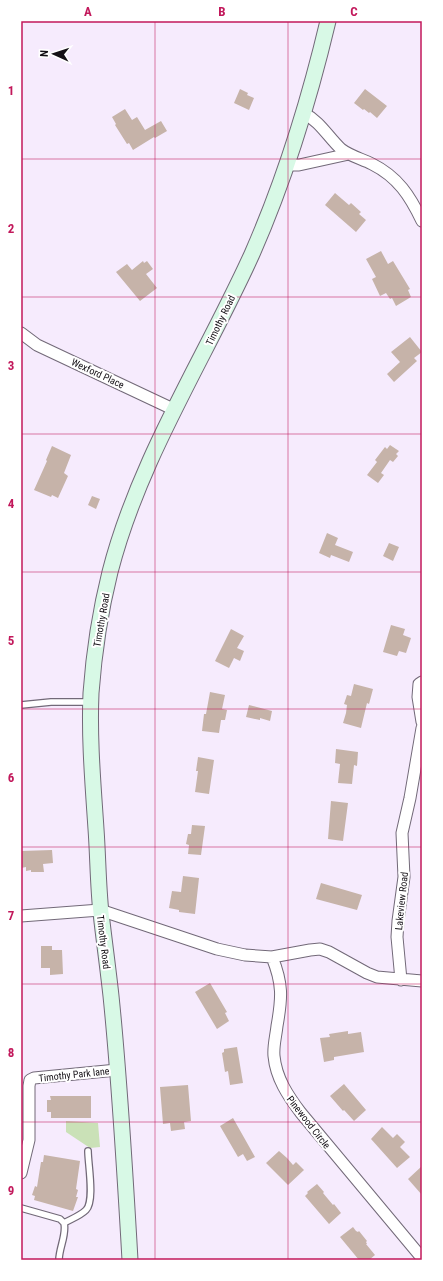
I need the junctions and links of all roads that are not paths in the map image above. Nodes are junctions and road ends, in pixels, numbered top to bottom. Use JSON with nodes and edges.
{"nodes":[{"id":1,"x":328,"y":21,"type":"edge"},
{"id":2,"x":303,"y":113,"type":"junction"},
{"id":3,"x":348,"y":154,"type":"junction"},
{"id":4,"x":286,"y":165,"type":"junction"},
{"id":5,"x":422,"y":221,"type":"edge"},
{"id":6,"x":22,"y":335,"type":"edge"},
{"id":7,"x":175,"y":410,"type":"junction"},
{"id":8,"x":422,"y":682,"type":"edge"},
{"id":9,"x":91,"y":702,"type":"junction"},
{"id":10,"x":21,"y":705,"type":"edge"},
{"id":11,"x":422,"y":722,"type":"edge"},
{"id":12,"x":422,"y":728,"type":"edge"},
{"id":13,"x":100,"y":910,"type":"junction"},
{"id":14,"x":21,"y":916,"type":"edge"},
{"id":15,"x":272,"y":957,"type":"junction"},
{"id":16,"x":401,"y":980,"type":"junction"},
{"id":17,"x":422,"y":980,"type":"edge"},
{"id":18,"x":117,"y":1070,"type":"junction"},
{"id":19,"x":88,"y":1151,"type":"dead end"},
{"id":20,"x":21,"y":1173,"type":"edge"},
{"id":21,"x":21,"y":1208,"type":"edge"},
{"id":22,"x":64,"y":1223,"type":"junction"},
{"id":23,"x":422,"y":1258,"type":"edge"},
{"id":24,"x":59,"y":1260,"type":"edge"},
{"id":25,"x":130,"y":1260,"type":"edge"}],
"edges":[{"from":1,"to":2,"type":"main road","name":"Timothy Road"},
{"from":2,"to":3,"type":"street"},
{"from":2,"to":4,"type":"main road","name":"Timothy Road"},
{"from":3,"to":4,"type":"street"},
{"from":3,"to":5,"type":"street"},
{"from":4,"to":7,"type":"main road","name":"Timothy Road"},
{"from":6,"to":7,"type":"street","name":"Wexford Place"},
{"from":7,"to":9,"type":"main road","name":"Timothy Road"},
{"from":8,"to":11,"type":"street"},
{"from":9,"to":10,"type":"lane"},
{"from":9,"to":13,"type":"main road","name":"Timothy Road"},
{"from":12,"to":16,"type":"street","name":"Lakeview Road"},
{"from":13,"to":14,"type":"street"},
{"from":13,"to":15,"type":"street"},
{"from":13,"to":18,"type":"main road","name":"Timothy Road"},
{"from":15,"to":16,"type":"street"},
{"from":15,"to":23,"type":"street","name":"Pinewood Circle"},
{"from":16,"to":17,"type":"street"},
{"from":18,"to":20,"type":"street","name":"Timothy Park lane"},
{"from":18,"to":25,"type":"main road","name":"Timothy Road"},
{"from":19,"to":22,"type":"lane"},
{"from":21,"to":22,"type":"lane"},
{"from":22,"to":24,"type":"lane"}]}
